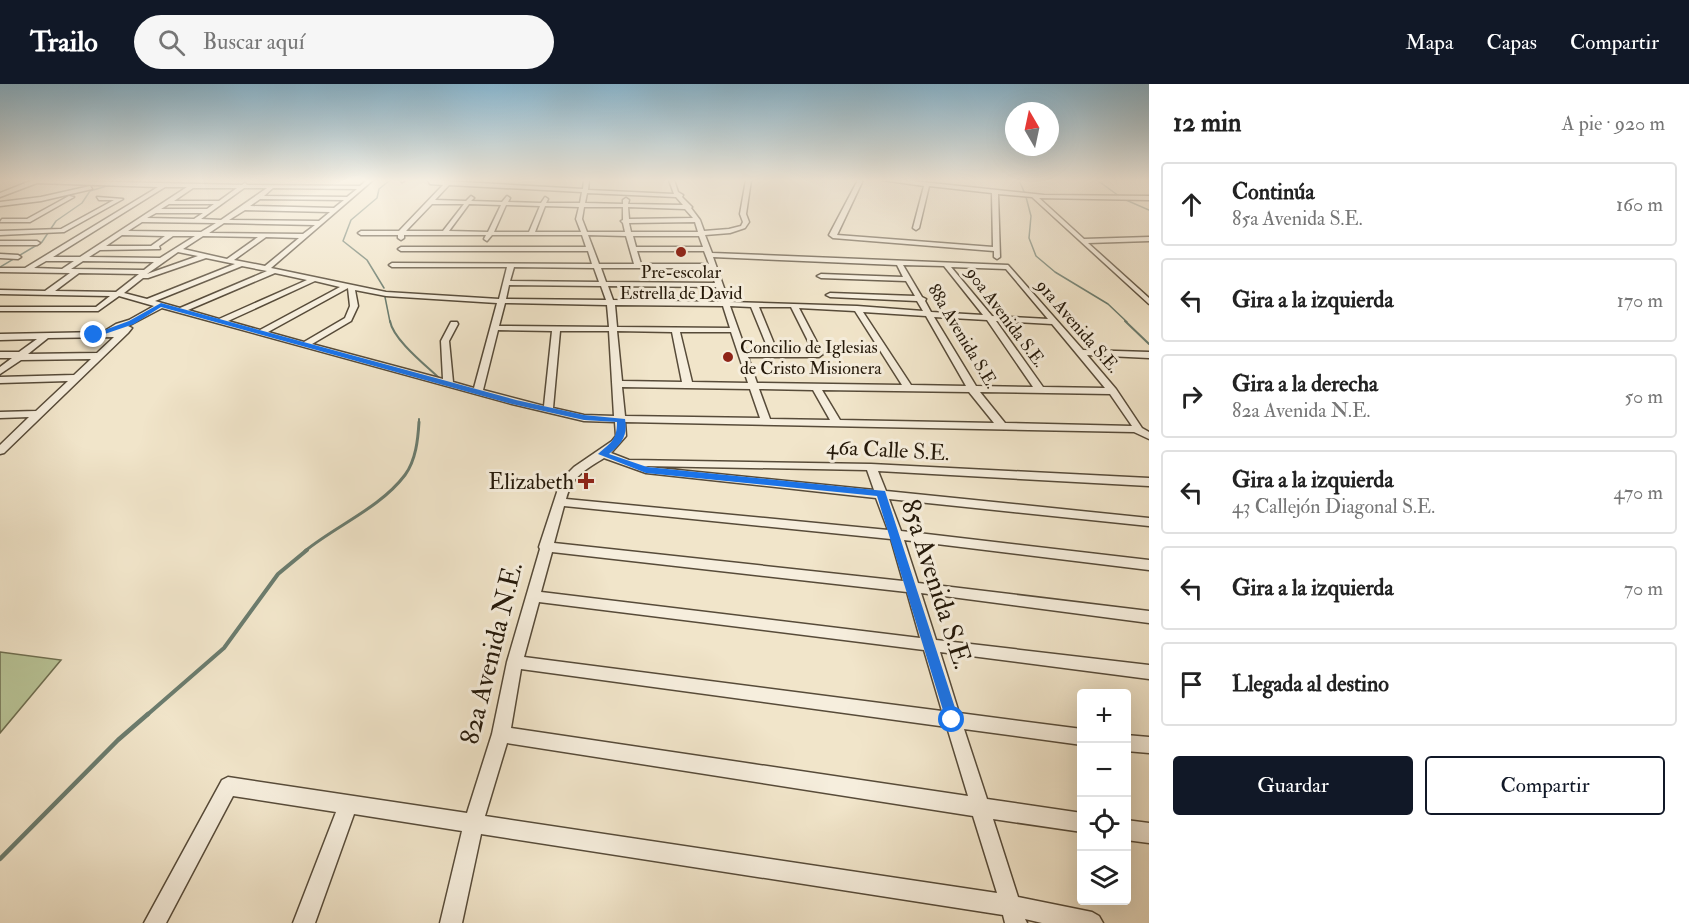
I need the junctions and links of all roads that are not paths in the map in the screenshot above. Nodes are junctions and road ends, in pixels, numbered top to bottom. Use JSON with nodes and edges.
{"nodes":[{"id":1,"x":31,"y":219,"type":"edge"},
{"id":2,"x":83,"y":219,"type":"edge"},
{"id":3,"x":110,"y":219,"type":"edge"},
{"id":4,"x":138,"y":219,"type":"edge"},
{"id":5,"x":180,"y":219,"type":"edge"},
{"id":6,"x":325,"y":219,"type":"edge"},
{"id":7,"x":414,"y":219,"type":"edge"},
{"id":8,"x":455,"y":219,"type":"edge"},
{"id":9,"x":496,"y":219,"type":"edge"},
{"id":10,"x":537,"y":219,"type":"edge"},
{"id":11,"x":579,"y":219,"type":"edge"},
{"id":12,"x":745,"y":219,"type":"edge"},
{"id":13,"x":841,"y":219,"type":"edge"},
{"id":14,"x":918,"y":219,"type":"edge"},
{"id":15,"x":995,"y":219,"type":"edge"},
{"id":16,"x":1059,"y":219,"type":"edge"},
{"id":17,"x":196,"y":220,"type":"junction"},
{"id":18,"x":225,"y":220,"type":"junction"},
{"id":19,"x":697,"y":220,"type":"joint"},
{"id":20,"x":624,"y":221,"type":"joint"},
{"id":21,"x":1,"y":222,"type":"edge"},
{"id":22,"x":320,"y":223,"type":"junction"},
{"id":23,"x":916,"y":228,"type":"dead end"},
{"id":24,"x":0,"y":233,"type":"edge"},
{"id":25,"x":121,"y":233,"type":"junction"},
{"id":26,"x":361,"y":233,"type":"dead end"},
{"id":27,"x":401,"y":233,"type":"junction"},
{"id":28,"x":445,"y":233,"type":"junction"},
{"id":29,"x":489,"y":233,"type":"junction"},
{"id":30,"x":702,"y":233,"type":"junction"},
{"id":31,"x":172,"y":234,"type":"junction"},
{"id":32,"x":201,"y":234,"type":"junction"},
{"id":33,"x":531,"y":234,"type":"junction"},
{"id":34,"x":265,"y":235,"type":"junction"},
{"id":35,"x":584,"y":235,"type":"junction"},
{"id":36,"x":630,"y":235,"type":"junction"},
{"id":37,"x":307,"y":236,"type":"junction"},
{"id":38,"x":1149,"y":239,"type":"edge"},
{"id":39,"x":1082,"y":241,"type":"junction"},
{"id":40,"x":0,"y":243,"type":"edge"},
{"id":41,"x":37,"y":243,"type":"dead end"},
{"id":42,"x":99,"y":248,"type":"junction"},
{"id":43,"x":152,"y":248,"type":"junction"},
{"id":44,"x":483,"y":248,"type":"junction"},
{"id":45,"x":179,"y":249,"type":"junction"},
{"id":46,"x":401,"y":249,"type":"junction"},
{"id":47,"x":590,"y":249,"type":"junction"},
{"id":48,"x":634,"y":249,"type":"junction"},
{"id":49,"x":996,"y":249,"type":"junction"},
{"id":50,"x":708,"y":252,"type":"junction"},
{"id":51,"x":0,"y":256,"type":"edge"},
{"id":52,"x":206,"y":256,"type":"junction"},
{"id":53,"x":18,"y":257,"type":"dead end"},
{"id":54,"x":45,"y":259,"type":"junction"},
{"id":55,"x":81,"y":260,"type":"junction"},
{"id":56,"x":161,"y":260,"type":"junction"},
{"id":57,"x":813,"y":260,"type":"junction"},
{"id":58,"x":228,"y":261,"type":"junction"},
{"id":59,"x":899,"y":263,"type":"junction"},
{"id":60,"x":242,"y":264,"type":"junction"},
{"id":61,"x":392,"y":265,"type":"dead end"},
{"id":62,"x":407,"y":265,"type":"junction"},
{"id":63,"x":476,"y":265,"type":"junction"},
{"id":64,"x":511,"y":265,"type":"junction"},
{"id":65,"x":596,"y":265,"type":"junction"},
{"id":66,"x":946,"y":265,"type":"junction"},
{"id":67,"x":638,"y":266,"type":"junction"},
{"id":68,"x":712,"y":266,"type":"junction"},
{"id":69,"x":1003,"y":266,"type":"junction"},
{"id":70,"x":0,"y":270,"type":"edge"},
{"id":71,"x":27,"y":270,"type":"junction"},
{"id":72,"x":65,"y":270,"type":"junction"},
{"id":73,"x":269,"y":270,"type":"junction"},
{"id":74,"x":78,"y":271,"type":"junction"},
{"id":75,"x":146,"y":272,"type":"junction"},
{"id":76,"x":821,"y":276,"type":"junction"},
{"id":77,"x":909,"y":279,"type":"junction"},
{"id":78,"x":136,"y":280,"type":"junction"},
{"id":79,"x":312,"y":280,"type":"junction"},
{"id":80,"x":506,"y":283,"type":"junction"},
{"id":81,"x":603,"y":283,"type":"junction"},
{"id":82,"x":718,"y":285,"type":"junction"},
{"id":83,"x":348,"y":288,"type":"junction"},
{"id":84,"x":0,"y":292,"type":"edge"},
{"id":85,"x":46,"y":293,"type":"junction"},
{"id":86,"x":120,"y":294,"type":"junction"},
{"id":87,"x":830,"y":295,"type":"junction"},
{"id":88,"x":922,"y":299,"type":"junction"},
{"id":89,"x":149,"y":301,"type":"junction"},
{"id":90,"x":501,"y":301,"type":"junction"},
{"id":91,"x":1149,"y":302,"type":"edge"},
{"id":92,"x":161,"y":304,"type":"junction"},
{"id":93,"x":611,"y":304,"type":"junction"},
{"id":94,"x":724,"y":305,"type":"junction"},
{"id":95,"x":754,"y":305,"type":"junction"},
{"id":96,"x":794,"y":305,"type":"junction"},
{"id":97,"x":835,"y":307,"type":"junction"},
{"id":98,"x":857,"y":308,"type":"junction"},
{"id":99,"x":0,"y":309,"type":"edge"},
{"id":100,"x":20,"y":309,"type":"junction"},
{"id":101,"x":182,"y":310,"type":"junction"},
{"id":102,"x":931,"y":313,"type":"junction"},
{"id":103,"x":989,"y":317,"type":"junction"},
{"id":104,"x":221,"y":321,"type":"junction"},
{"id":105,"x":1053,"y":322,"type":"junction"},
{"id":106,"x":454,"y":324,"type":"dead end"},
{"id":107,"x":495,"y":328,"type":"junction"},
{"id":108,"x":556,"y":329,"type":"junction"},
{"id":109,"x":615,"y":330,"type":"junction"},
{"id":110,"x":733,"y":330,"type":"junction"},
{"id":111,"x":118,"y":331,"type":"junction"},
{"id":112,"x":675,"y":331,"type":"junction"},
{"id":113,"x":260,"y":333,"type":"junction"},
{"id":114,"x":46,"y":336,"type":"junction"},
{"id":115,"x":0,"y":337,"type":"edge"},
{"id":116,"x":304,"y":345,"type":"junction"},
{"id":117,"x":1078,"y":352,"type":"junction"},
{"id":118,"x":742,"y":354,"type":"junction"},
{"id":119,"x":774,"y":354,"type":"junction"},
{"id":120,"x":0,"y":355,"type":"edge"},
{"id":121,"x":1149,"y":355,"type":"edge"},
{"id":122,"x":20,"y":356,"type":"junction"},
{"id":123,"x":99,"y":356,"type":"junction"},
{"id":124,"x":0,"y":371,"type":"edge"},
{"id":125,"x":76,"y":378,"type":"junction"},
{"id":126,"x":0,"y":380,"type":"edge"},
{"id":127,"x":448,"y":383,"type":"junction"},
{"id":128,"x":618,"y":384,"type":"junction"},
{"id":129,"x":688,"y":386,"type":"junction"},
{"id":130,"x":753,"y":387,"type":"junction"},
{"id":131,"x":816,"y":387,"type":"junction"},
{"id":132,"x":909,"y":389,"type":"junction"},
{"id":133,"x":974,"y":390,"type":"junction"},
{"id":134,"x":1040,"y":390,"type":"junction"},
{"id":135,"x":1113,"y":391,"type":"junction"},
{"id":136,"x":478,"y":392,"type":"junction"},
{"id":137,"x":548,"y":410,"type":"junction"},
{"id":138,"x":39,"y":414,"type":"junction"},
{"id":139,"x":0,"y":415,"type":"edge"},
{"id":140,"x":622,"y":420,"type":"junction"},
{"id":141,"x":766,"y":422,"type":"junction"},
{"id":142,"x":837,"y":423,"type":"junction"},
{"id":143,"x":1001,"y":425,"type":"junction"},
{"id":144,"x":1136,"y":429,"type":"junction"},
{"id":145,"x":1149,"y":436,"type":"edge"},
{"id":146,"x":2,"y":447,"type":"edge"},
{"id":147,"x":602,"y":454,"type":"junction"},
{"id":148,"x":626,"y":462,"type":"junction"},
{"id":149,"x":871,"y":467,"type":"junction"},
{"id":150,"x":1149,"y":483,"type":"edge"},
{"id":151,"x":881,"y":493,"type":"junction"},
{"id":152,"x":559,"y":502,"type":"junction"},
{"id":153,"x":1149,"y":522,"type":"edge"},
{"id":154,"x":896,"y":535,"type":"junction"},
{"id":155,"x":545,"y":547,"type":"junction"},
{"id":156,"x":1149,"y":565,"type":"edge"},
{"id":157,"x":911,"y":587,"type":"junction"},
{"id":158,"x":533,"y":596,"type":"junction"},
{"id":159,"x":1149,"y":617,"type":"edge"},
{"id":160,"x":930,"y":645,"type":"junction"},
{"id":161,"x":515,"y":662,"type":"junction"},
{"id":162,"x":1149,"y":672,"type":"edge"},
{"id":163,"x":952,"y":720,"type":"junction"},
{"id":164,"x":501,"y":734,"type":"junction"},
{"id":165,"x":1077,"y":736,"type":"edge"},
{"id":166,"x":1131,"y":743,"type":"edge"},
{"id":167,"x":1149,"y":746,"type":"edge"},
{"id":168,"x":348,"y":805,"type":"junction"},
{"id":169,"x":979,"y":807,"type":"junction"},
{"id":170,"x":1077,"y":822,"type":"edge"},
{"id":171,"x":473,"y":826,"type":"junction"},
{"id":172,"x":1131,"y":831,"type":"edge"},
{"id":173,"x":1149,"y":833,"type":"edge"},
{"id":174,"x":1013,"y":914,"type":"edge"},
{"id":175,"x":155,"y":923,"type":"edge"},
{"id":176,"x":304,"y":923,"type":"edge"},
{"id":177,"x":451,"y":923,"type":"edge"},
{"id":178,"x":1092,"y":923,"type":"edge"}],
"edges":[{"from":1,"to":21,"type":"street"},
{"from":2,"to":24,"type":"street"},
{"from":3,"to":54,"type":"street"},
{"from":4,"to":25,"type":"street"},
{"from":5,"to":17,"type":"street"},
{"from":6,"to":22,"type":"street"},
{"from":7,"to":27,"type":"street"},
{"from":8,"to":28,"type":"street"},
{"from":9,"to":29,"type":"street"},
{"from":10,"to":33,"type":"street"},
{"from":11,"to":35,"type":"street"},
{"from":12,"to":30,"type":"street"},
{"from":13,"to":49,"type":"street"},
{"from":14,"to":23,"type":"street"},
{"from":15,"to":49,"type":"street","name":"91a Avenida S.E."},
{"from":16,"to":39,"type":"street"},
{"from":17,"to":18,"type":"street"},
{"from":17,"to":31,"type":"street"},
{"from":18,"to":22,"type":"street"},
{"from":18,"to":32,"type":"street"},
{"from":19,"to":20,"type":"street"},
{"from":19,"to":30,"type":"street"},
{"from":20,"to":36,"type":"street"},
{"from":22,"to":37,"type":"street"},
{"from":25,"to":31,"type":"street"},
{"from":25,"to":42,"type":"street"},
{"from":26,"to":27,"type":"street"},
{"from":27,"to":28,"type":"street"},
{"from":27,"to":46,"type":"street"},
{"from":28,"to":29,"type":"street"},
{"from":29,"to":33,"type":"street"},
{"from":29,"to":44,"type":"street"},
{"from":30,"to":36,"type":"street"},
{"from":30,"to":50,"type":"street"},
{"from":31,"to":32,"type":"street"},
{"from":31,"to":43,"type":"street"},
{"from":32,"to":34,"type":"street"},
{"from":32,"to":45,"type":"street"},
{"from":33,"to":35,"type":"street"},
{"from":34,"to":37,"type":"street"},
{"from":34,"to":58,"type":"street"},
{"from":35,"to":36,"type":"street"},
{"from":35,"to":47,"type":"street"},
{"from":36,"to":48,"type":"street"},
{"from":37,"to":73,"type":"street"},
{"from":38,"to":39,"type":"street"},
{"from":39,"to":91,"type":"street"},
{"from":40,"to":41,"type":"street"},
{"from":42,"to":43,"type":"street"},
{"from":42,"to":55,"type":"street"},
{"from":43,"to":45,"type":"street"},
{"from":44,"to":46,"type":"street"},
{"from":44,"to":47,"type":"street"},
{"from":44,"to":63,"type":"street"},
{"from":45,"to":52,"type":"street"},
{"from":45,"to":56,"type":"street"},
{"from":46,"to":62,"type":"street"},
{"from":47,"to":65,"type":"street"},
{"from":48,"to":50,"type":"street"},
{"from":48,"to":67,"type":"street"},
{"from":49,"to":69,"type":"street","name":"91a Avenida S.E."},
{"from":50,"to":57,"type":"street"},
{"from":50,"to":68,"type":"street"},
{"from":51,"to":53,"type":"street"},
{"from":52,"to":58,"type":"street"},
{"from":52,"to":78,"type":"street"},
{"from":54,"to":55,"type":"street"},
{"from":54,"to":71,"type":"street"},
{"from":55,"to":56,"type":"street"},
{"from":55,"to":72,"type":"street"},
{"from":56,"to":75,"type":"street"},
{"from":57,"to":59,"type":"street"},
{"from":57,"to":76,"type":"street"},
{"from":58,"to":60,"type":"street"},
{"from":59,"to":66,"type":"street"},
{"from":59,"to":77,"type":"street","name":"88a Avenida S.E."},
{"from":60,"to":73,"type":"street"},
{"from":60,"to":89,"type":"street"},
{"from":61,"to":62,"type":"street"},
{"from":62,"to":63,"type":"street"},
{"from":63,"to":64,"type":"street"},
{"from":64,"to":65,"type":"street"},
{"from":64,"to":80,"type":"street"},
{"from":65,"to":67,"type":"street"},
{"from":65,"to":81,"type":"street"},
{"from":66,"to":69,"type":"street"},
{"from":66,"to":103,"type":"street","name":"90a Avenida S.E."},
{"from":67,"to":68,"type":"street"},
{"from":68,"to":82,"type":"street"},
{"from":69,"to":105,"type":"street","name":"91a Avenida S.E."},
{"from":70,"to":71,"type":"street"},
{"from":71,"to":72,"type":"street"},
{"from":72,"to":74,"type":"street"},
{"from":73,"to":79,"type":"street"},
{"from":73,"to":101,"type":"street"},
{"from":74,"to":75,"type":"street"},
{"from":74,"to":85,"type":"street"},
{"from":75,"to":78,"type":"street"},
{"from":76,"to":77,"type":"street"},
{"from":76,"to":87,"type":"street"},
{"from":77,"to":88,"type":"street","name":"88a Avenida S.E."},
{"from":78,"to":86,"type":"street"},
{"from":79,"to":83,"type":"street"},
{"from":79,"to":104,"type":"street"},
{"from":80,"to":81,"type":"street"},
{"from":80,"to":90,"type":"street"},
{"from":81,"to":82,"type":"street"},
{"from":81,"to":93,"type":"street"},
{"from":82,"to":94,"type":"street"},
{"from":83,"to":90,"type":"street"},
{"from":83,"to":113,"type":"street"},
{"from":83,"to":116,"type":"street"},
{"from":84,"to":85,"type":"street"},
{"from":85,"to":86,"type":"street"},
{"from":85,"to":100,"type":"street"},
{"from":86,"to":89,"type":"street"},
{"from":86,"to":100,"type":"street"},
{"from":87,"to":88,"type":"street"},
{"from":87,"to":97,"type":"street"},
{"from":88,"to":102,"type":"street","name":"88a Avenida S.E."},
{"from":89,"to":92,"type":"street"},
{"from":90,"to":93,"type":"street"},
{"from":90,"to":107,"type":"street"},
{"from":92,"to":101,"type":"street"},
{"from":92,"to":111,"type":"street"},
{"from":93,"to":94,"type":"street"},
{"from":93,"to":109,"type":"street"},
{"from":94,"to":95,"type":"street"},
{"from":94,"to":110,"type":"street"},
{"from":95,"to":96,"type":"street"},
{"from":95,"to":119,"type":"street"},
{"from":96,"to":97,"type":"street"},
{"from":96,"to":119,"type":"street"},
{"from":97,"to":98,"type":"street"},
{"from":98,"to":102,"type":"street"},
{"from":98,"to":132,"type":"street"},
{"from":99,"to":100,"type":"street"},
{"from":101,"to":104,"type":"street"},
{"from":102,"to":103,"type":"street"},
{"from":102,"to":133,"type":"street","name":"88a Avenida S.E."},
{"from":103,"to":105,"type":"street"},
{"from":103,"to":134,"type":"street","name":"90a Avenida S.E."},
{"from":104,"to":113,"type":"street"},
{"from":105,"to":117,"type":"street","name":"91a Avenida S.E."},
{"from":106,"to":127,"type":"street"},
{"from":107,"to":108,"type":"street"},
{"from":107,"to":136,"type":"street"},
{"from":108,"to":109,"type":"street"},
{"from":108,"to":137,"type":"street"},
{"from":109,"to":112,"type":"street"},
{"from":109,"to":128,"type":"street"},
{"from":110,"to":112,"type":"street"},
{"from":110,"to":118,"type":"street"},
{"from":111,"to":114,"type":"street"},
{"from":111,"to":123,"type":"street"},
{"from":112,"to":129,"type":"street"},
{"from":113,"to":116,"type":"street"},
{"from":114,"to":115,"type":"street"},
{"from":114,"to":122,"type":"street"},
{"from":116,"to":127,"type":"street"},
{"from":117,"to":121,"type":"street"},
{"from":117,"to":135,"type":"street","name":"91a Avenida S.E."},
{"from":118,"to":119,"type":"street"},
{"from":118,"to":130,"type":"street"},
{"from":120,"to":122,"type":"street"},
{"from":122,"to":123,"type":"street"},
{"from":122,"to":124,"type":"street"},
{"from":123,"to":125,"type":"street"},
{"from":125,"to":126,"type":"street"},
{"from":125,"to":138,"type":"street"},
{"from":127,"to":136,"type":"street"},
{"from":128,"to":129,"type":"street"},
{"from":128,"to":140,"type":"street"},
{"from":129,"to":130,"type":"street"},
{"from":130,"to":131,"type":"street"},
{"from":130,"to":141,"type":"street"},
{"from":131,"to":132,"type":"street"},
{"from":131,"to":142,"type":"street"},
{"from":132,"to":133,"type":"street"},
{"from":133,"to":134,"type":"street"},
{"from":133,"to":143,"type":"street","name":"88a Avenida S.E."},
{"from":134,"to":135,"type":"street"},
{"from":135,"to":144,"type":"street","name":"91a Avenida S.E."},
{"from":136,"to":137,"type":"street"},
{"from":137,"to":140,"type":"street"},
{"from":138,"to":139,"type":"street"},
{"from":138,"to":146,"type":"street"},
{"from":140,"to":141,"type":"street"},
{"from":140,"to":147,"type":"street","name":"82a Avenida N.E."},
{"from":141,"to":142,"type":"street"},
{"from":142,"to":143,"type":"street"},
{"from":143,"to":144,"type":"street"},
{"from":144,"to":145,"type":"street"},
{"from":147,"to":148,"type":"street"},
{"from":147,"to":152,"type":"street","name":"82a Avenida N.E."},
{"from":148,"to":149,"type":"street","name":"46a Calle S.E."},
{"from":148,"to":151,"type":"street"},
{"from":149,"to":150,"type":"street","name":"46a Calle S.E."},
{"from":149,"to":151,"type":"street","name":"85a Avenida S.E."},
{"from":151,"to":153,"type":"street"},
{"from":151,"to":154,"type":"street","name":"85a Avenida S.E."},
{"from":152,"to":154,"type":"street"},
{"from":152,"to":155,"type":"street","name":"82a Avenida N.E."},
{"from":154,"to":156,"type":"street"},
{"from":154,"to":157,"type":"street","name":"85a Avenida S.E."},
{"from":155,"to":157,"type":"street"},
{"from":155,"to":158,"type":"street","name":"82a Avenida N.E."},
{"from":157,"to":159,"type":"street"},
{"from":157,"to":160,"type":"street","name":"85a Avenida S.E."},
{"from":158,"to":160,"type":"street"},
{"from":158,"to":161,"type":"street","name":"82a Avenida N.E."},
{"from":160,"to":162,"type":"street"},
{"from":160,"to":163,"type":"street","name":"85a Avenida S.E."},
{"from":161,"to":163,"type":"street"},
{"from":161,"to":164,"type":"street","name":"82a Avenida N.E."},
{"from":163,"to":165,"type":"street"},
{"from":163,"to":169,"type":"street","name":"85a Avenida S.E."},
{"from":164,"to":169,"type":"street"},
{"from":164,"to":171,"type":"street","name":"82a Avenida N.E."},
{"from":166,"to":167,"type":"street"},
{"from":168,"to":171,"type":"street"},
{"from":168,"to":175,"type":"street"},
{"from":168,"to":176,"type":"street"},
{"from":169,"to":170,"type":"street"},
{"from":169,"to":174,"type":"street","name":"85a Avenida S.E."},
{"from":171,"to":174,"type":"street"},
{"from":171,"to":177,"type":"street","name":"82a Avenida N.E."},
{"from":172,"to":173,"type":"street"},
{"from":174,"to":178,"type":"street"}]}
